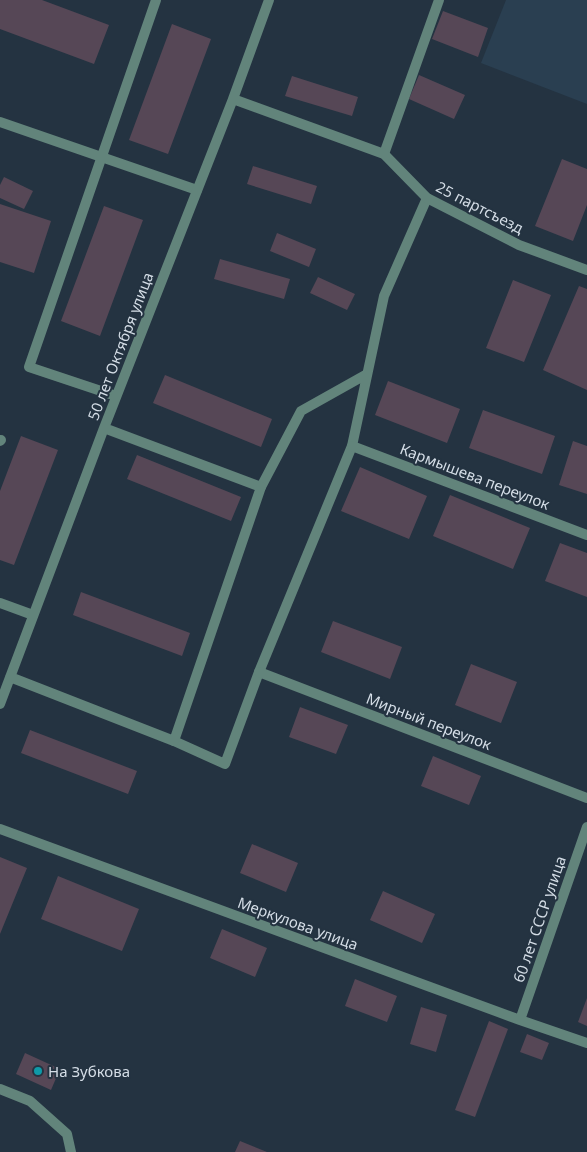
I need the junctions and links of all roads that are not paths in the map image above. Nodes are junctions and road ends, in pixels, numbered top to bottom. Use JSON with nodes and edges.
{"nodes":[{"id":1,"x":156,"y":0,"type":"edge"},
{"id":2,"x":269,"y":0,"type":"edge"},
{"id":3,"x":440,"y":0,"type":"edge"},
{"id":4,"x":233,"y":99,"type":"junction"},
{"id":5,"x":0,"y":122,"type":"edge"},
{"id":6,"x":384,"y":154,"type":"junction"},
{"id":7,"x":102,"y":157,"type":"junction"},
{"id":8,"x":197,"y":190,"type":"junction"},
{"id":9,"x":427,"y":198,"type":"junction"},
{"id":10,"x":587,"y":270,"type":"edge"},
{"id":11,"x":367,"y":374,"type":"junction"},
{"id":12,"x":116,"y":396,"type":"junction"},
{"id":13,"x":104,"y":428,"type":"junction"},
{"id":14,"x":352,"y":446,"type":"junction"},
{"id":15,"x":261,"y":487,"type":"junction"},
{"id":16,"x":587,"y":535,"type":"edge"},
{"id":17,"x":0,"y":603,"type":"edge"},
{"id":18,"x":33,"y":615,"type":"junction"},
{"id":19,"x":259,"y":672,"type":"junction"},
{"id":20,"x":10,"y":677,"type":"junction"},
{"id":21,"x":0,"y":704,"type":"edge"},
{"id":22,"x":174,"y":741,"type":"junction"},
{"id":23,"x":587,"y":798,"type":"edge"},
{"id":24,"x":587,"y":827,"type":"edge"},
{"id":25,"x":0,"y":829,"type":"edge"},
{"id":26,"x":520,"y":1020,"type":"junction"},
{"id":27,"x":587,"y":1043,"type":"edge"},
{"id":28,"x":0,"y":1089,"type":"edge"},
{"id":29,"x":71,"y":1152,"type":"edge"}],
"edges":[{"from":1,"to":7,"type":"street"},
{"from":2,"to":4,"type":"street","name":"50 лет Октября улица"},
{"from":3,"to":6,"type":"street"},
{"from":4,"to":6,"type":"street","name":"25 партсъезд"},
{"from":4,"to":8,"type":"street","name":"50 лет Октября улица"},
{"from":5,"to":7,"type":"street"},
{"from":6,"to":9,"type":"street","name":"25 партсъезд"},
{"from":7,"to":8,"type":"street"},
{"from":7,"to":12,"type":"street"},
{"from":8,"to":12,"type":"street","name":"50 лет Октября улица"},
{"from":9,"to":10,"type":"street","name":"25 партсъезд"},
{"from":9,"to":11,"type":"street"},
{"from":11,"to":14,"type":"street"},
{"from":11,"to":15,"type":"street"},
{"from":12,"to":13,"type":"street","name":"50 лет Октября улица"},
{"from":13,"to":15,"type":"street"},
{"from":13,"to":18,"type":"street","name":"50 лет Октября улица"},
{"from":14,"to":16,"type":"street","name":"Кармышева переулок"},
{"from":14,"to":19,"type":"street"},
{"from":15,"to":22,"type":"street"},
{"from":17,"to":18,"type":"street"},
{"from":18,"to":20,"type":"street","name":"50 лет Октября улица"},
{"from":19,"to":22,"type":"street"},
{"from":19,"to":23,"type":"street","name":"Мирный переулок"},
{"from":20,"to":21,"type":"street","name":"50 лет Октября улица"},
{"from":20,"to":22,"type":"street"},
{"from":24,"to":26,"type":"street","name":"60 лет СССР улица"},
{"from":25,"to":26,"type":"street","name":"Меркулова улица"},
{"from":26,"to":27,"type":"street","name":"Меркулова улица"},
{"from":28,"to":29,"type":"street"}]}
